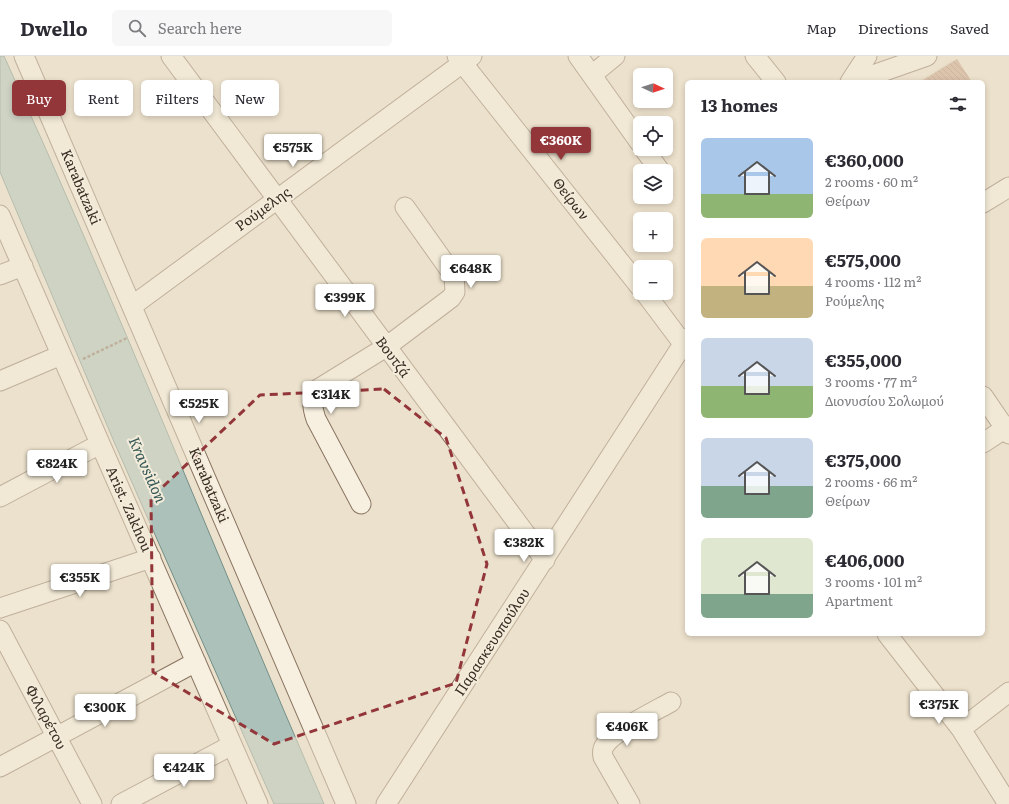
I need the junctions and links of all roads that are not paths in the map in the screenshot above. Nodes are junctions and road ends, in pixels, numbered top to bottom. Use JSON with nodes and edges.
{"nodes":[{"id":1,"x":24,"y":56,"type":"edge"},
{"id":2,"x":171,"y":56,"type":"edge"},
{"id":3,"x":578,"y":56,"type":"edge"},
{"id":4,"x":616,"y":56,"type":"edge"},
{"id":5,"x":755,"y":56,"type":"edge"},
{"id":6,"x":867,"y":56,"type":"edge"},
{"id":7,"x":927,"y":56,"type":"edge"},
{"id":8,"x":464,"y":58,"type":"edge"},
{"id":9,"x":592,"y":75,"type":"junction"},
{"id":10,"x":774,"y":80,"type":"edge"},
{"id":11,"x":851,"y":80,"type":"edge"},
{"id":12,"x":859,"y":80,"type":"edge"},
{"id":13,"x":633,"y":133,"type":"edge"},
{"id":14,"x":1007,"y":191,"type":"edge"},
{"id":15,"x":276,"y":200,"type":"junction"},
{"id":16,"x":985,"y":202,"type":"edge"},
{"id":17,"x":405,"y":207,"type":"dead end"},
{"id":18,"x":0,"y":215,"type":"edge"},
{"id":19,"x":23,"y":266,"type":"junction"},
{"id":20,"x":0,"y":275,"type":"edge"},
{"id":21,"x":633,"y":278,"type":"edge"},
{"id":22,"x":651,"y":300,"type":"edge"},
{"id":23,"x":132,"y":306,"type":"junction"},
{"id":24,"x":685,"y":343,"type":"edge"},
{"id":25,"x":685,"y":346,"type":"edge"},
{"id":26,"x":386,"y":347,"type":"junction"},
{"id":27,"x":61,"y":355,"type":"junction"},
{"id":28,"x":0,"y":381,"type":"edge"},
{"id":29,"x":985,"y":399,"type":"edge"},
{"id":30,"x":1008,"y":429,"type":"edge"},
{"id":31,"x":985,"y":442,"type":"edge"},
{"id":32,"x":100,"y":444,"type":"junction"},
{"id":33,"x":0,"y":497,"type":"edge"},
{"id":34,"x":361,"y":504,"type":"dead end"},
{"id":35,"x":151,"y":558,"type":"junction"},
{"id":36,"x":545,"y":560,"type":"junction"},
{"id":37,"x":0,"y":608,"type":"edge"},
{"id":38,"x":0,"y":630,"type":"edge"},
{"id":39,"x":889,"y":636,"type":"edge"},
{"id":40,"x":196,"y":662,"type":"junction"},
{"id":41,"x":1009,"y":692,"type":"edge"},
{"id":42,"x":671,"y":702,"type":"dead end"},
{"id":43,"x":961,"y":728,"type":"junction"},
{"id":44,"x":56,"y":737,"type":"junction"},
{"id":45,"x":232,"y":745,"type":"junction"},
{"id":46,"x":0,"y":767,"type":"edge"},
{"id":47,"x":92,"y":804,"type":"edge"},
{"id":48,"x":121,"y":804,"type":"edge"},
{"id":49,"x":258,"y":804,"type":"edge"},
{"id":50,"x":346,"y":804,"type":"edge"},
{"id":51,"x":386,"y":804,"type":"edge"},
{"id":52,"x":630,"y":804,"type":"edge"},
{"id":53,"x":1008,"y":804,"type":"edge"}],
"edges":[{"from":1,"to":23,"type":"street","name":"Karabatzaki"},
{"from":2,"to":15,"type":"street","name":"Βουτζά"},
{"from":3,"to":9,"type":"street"},
{"from":4,"to":9,"type":"street"},
{"from":5,"to":10,"type":"street"},
{"from":6,"to":11,"type":"street"},
{"from":7,"to":12,"type":"street"},
{"from":8,"to":15,"type":"street","name":"Ρούμελης"},
{"from":8,"to":21,"type":"street","name":"Θείρων"},
{"from":9,"to":13,"type":"street"},
{"from":14,"to":16,"type":"street"},
{"from":15,"to":23,"type":"street","name":"Ρούμελης"},
{"from":15,"to":26,"type":"street","name":"Βουτζά"},
{"from":17,"to":26,"type":"street"},
{"from":18,"to":19,"type":"street","name":"Arist. Zakhou"},
{"from":19,"to":20,"type":"street"},
{"from":19,"to":27,"type":"street","name":"Arist. Zakhou"},
{"from":22,"to":24,"type":"street"},
{"from":23,"to":50,"type":"street","name":"Karabatzaki"},
{"from":25,"to":36,"type":"street","name":"Παρασκευοπούλου"},
{"from":26,"to":34,"type":"street"},
{"from":26,"to":36,"type":"street","name":"Βουτζά"},
{"from":27,"to":28,"type":"street"},
{"from":27,"to":32,"type":"street","name":"Arist. Zakhou"},
{"from":29,"to":30,"type":"street"},
{"from":30,"to":31,"type":"street"},
{"from":32,"to":33,"type":"street"},
{"from":32,"to":35,"type":"street","name":"Arist. Zakhou"},
{"from":35,"to":37,"type":"street"},
{"from":35,"to":40,"type":"street","name":"Arist. Zakhou"},
{"from":36,"to":51,"type":"street","name":"Παρασκευοπούλου"},
{"from":38,"to":44,"type":"street","name":"Φιλαρέτου"},
{"from":39,"to":43,"type":"street"},
{"from":40,"to":44,"type":"street"},
{"from":40,"to":45,"type":"street","name":"Arist. Zakhou"},
{"from":41,"to":43,"type":"street"},
{"from":42,"to":52,"type":"street"},
{"from":43,"to":53,"type":"street"},
{"from":44,"to":46,"type":"street"},
{"from":44,"to":47,"type":"street","name":"Φιλαρέτου"},
{"from":45,"to":48,"type":"street"},
{"from":45,"to":49,"type":"street","name":"Arist. Zakhou"}]}
